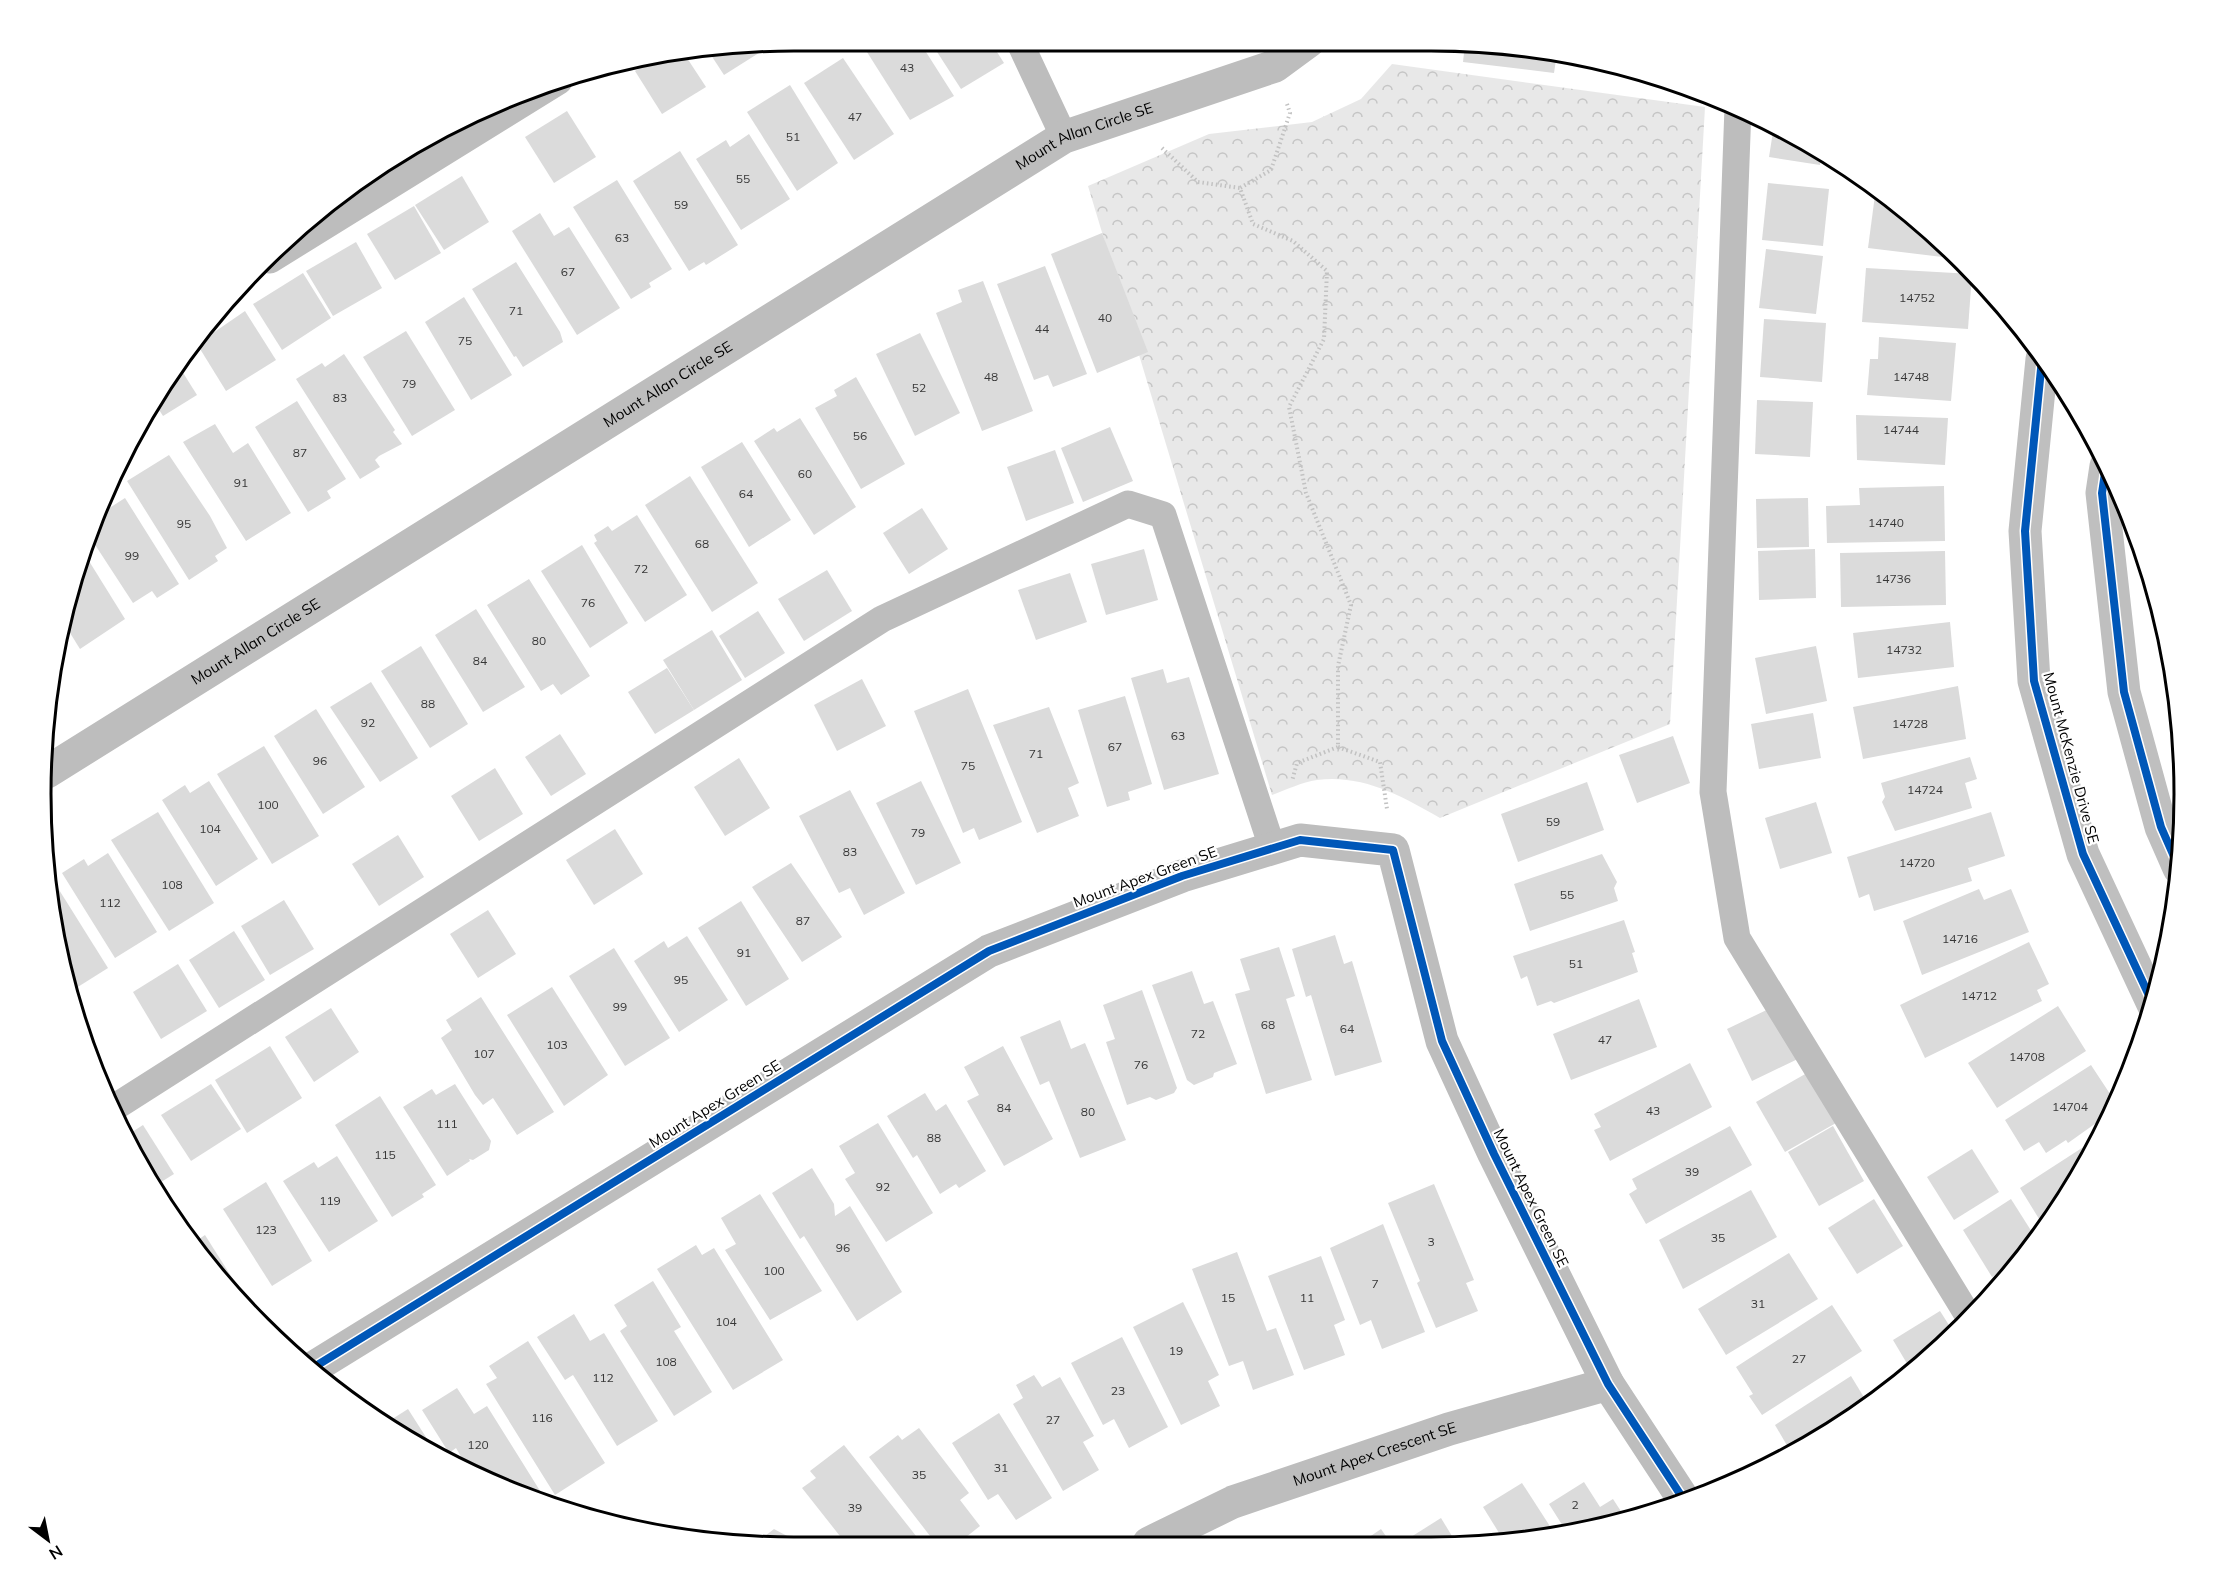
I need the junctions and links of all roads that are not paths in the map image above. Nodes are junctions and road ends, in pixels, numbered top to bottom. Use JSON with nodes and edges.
{"nodes":[{"id":1,"x":1024,"y":51,"type":"edge"},
{"id":2,"x":1295,"y":51,"type":"edge"},
{"id":3,"x":525,"y":102,"type":"edge"},
{"id":4,"x":1738,"y":118,"type":"edge"},
{"id":5,"x":1064,"y":138,"type":"junction"},
{"id":6,"x":293,"y":246,"type":"edge"},
{"id":7,"x":2041,"y":370,"type":"edge"},
{"id":8,"x":2104,"y":480,"type":"edge"},
{"id":9,"x":52,"y":769,"type":"edge"},
{"id":10,"x":1286,"y":843,"type":"junction"},
{"id":11,"x":2171,"y":851,"type":"edge"},
{"id":12,"x":2147,"y":992,"type":"edge"},
{"id":13,"x":120,"y":1104,"type":"edge"},
{"id":14,"x":1965,"y":1310,"type":"edge"},
{"id":15,"x":318,"y":1364,"type":"edge"},
{"id":16,"x":1608,"y":1384,"type":"junction"},
{"id":17,"x":1680,"y":1494,"type":"edge"},
{"id":18,"x":1162,"y":1537,"type":"edge"}],
"edges":[{"from":1,"to":5,"type":"lane"},
{"from":2,"to":5,"type":"street","name":"Mount Allan Circle SE"},
{"from":3,"to":6,"type":"lane"},
{"from":4,"to":14,"type":"lane"},
{"from":5,"to":9,"type":"street","name":"Mount Allan Circle SE"},
{"from":7,"to":12,"type":"street","name":"Mount McKenzie Drive SE"},
{"from":8,"to":11,"type":"street"},
{"from":10,"to":13,"type":"lane"},
{"from":10,"to":15,"type":"street","name":"Mount Apex Green SE"},
{"from":10,"to":16,"type":"street","name":"Mount Apex Green SE"},
{"from":16,"to":17,"type":"street","name":"Mount Apex Green SE"},
{"from":16,"to":18,"type":"street","name":"Mount Apex Crescent SE"}]}
